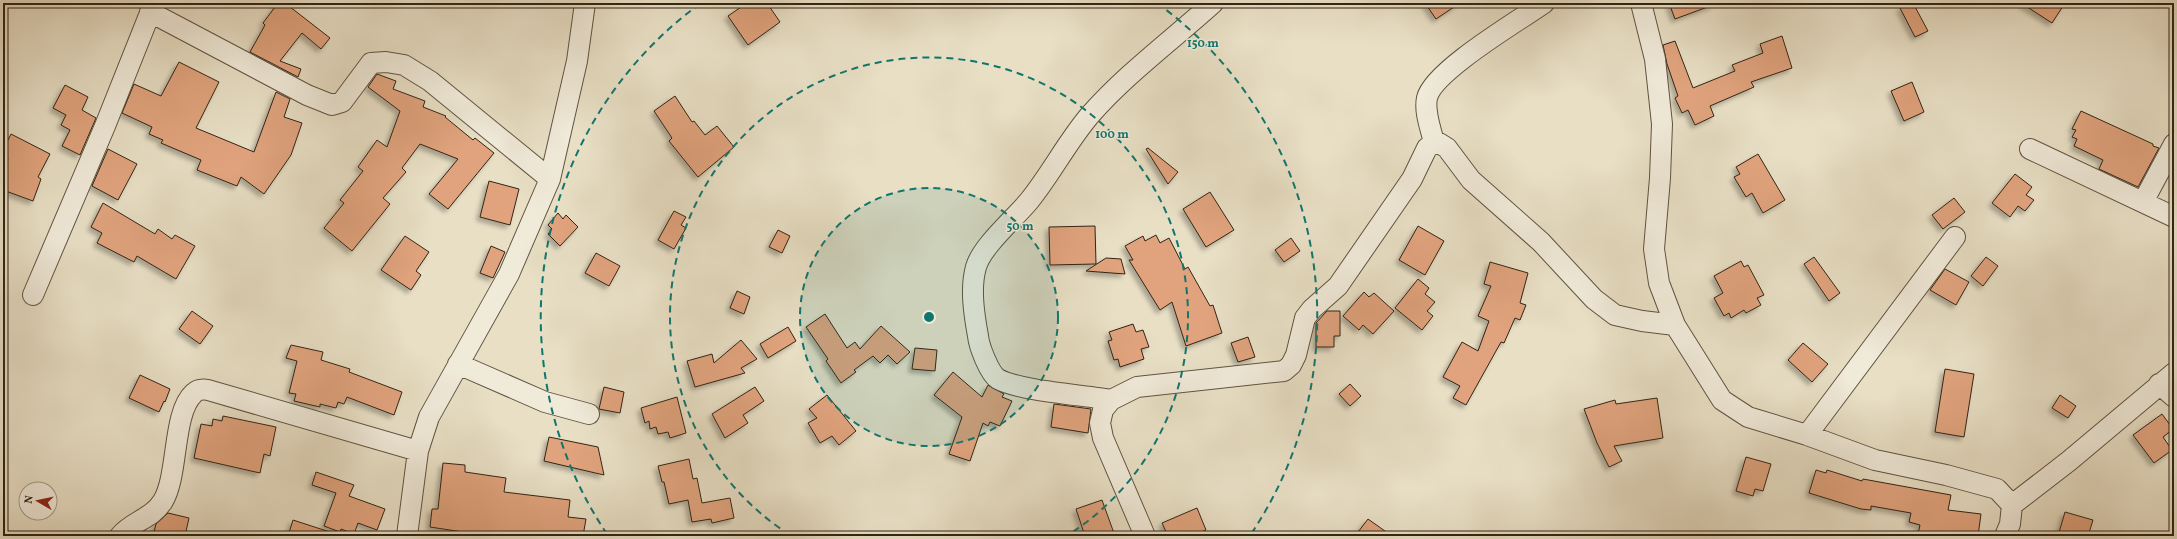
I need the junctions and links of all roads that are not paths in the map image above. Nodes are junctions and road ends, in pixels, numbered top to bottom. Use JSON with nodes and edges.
{"nodes":[{"id":1,"x":585,"y":3,"type":"edge"},
{"id":2,"x":1213,"y":3,"type":"edge"},
{"id":3,"x":1544,"y":3,"type":"edge"},
{"id":4,"x":1641,"y":3,"type":"edge"},
{"id":5,"x":152,"y":7,"type":"edge"},
{"id":6,"x":1434,"y":143,"type":"junction"},
{"id":7,"x":2174,"y":144,"type":"edge"},
{"id":8,"x":2030,"y":149,"type":"dead end"},
{"id":9,"x":550,"y":179,"type":"junction"},
{"id":10,"x":2142,"y":202,"type":"junction"},
{"id":11,"x":2174,"y":218,"type":"edge"},
{"id":12,"x":1955,"y":237,"type":"dead end"},
{"id":13,"x":33,"y":295,"type":"dead end"},
{"id":14,"x":1675,"y":325,"type":"junction"},
{"id":15,"x":458,"y":364,"type":"junction"},
{"id":16,"x":2166,"y":378,"type":"edge"},
{"id":17,"x":2174,"y":397,"type":"edge"},
{"id":18,"x":1111,"y":400,"type":"junction"},
{"id":19,"x":589,"y":414,"type":"dead end"},
{"id":20,"x":1807,"y":435,"type":"junction"},
{"id":21,"x":418,"y":451,"type":"junction"},
{"id":22,"x":2012,"y":505,"type":"junction"},
{"id":23,"x":132,"y":533,"type":"edge"},
{"id":24,"x":407,"y":536,"type":"edge"},
{"id":25,"x":1145,"y":536,"type":"edge"},
{"id":26,"x":2005,"y":536,"type":"edge"}],
"edges":[{"from":1,"to":9,"type":"street"},
{"from":2,"to":18,"type":"street"},
{"from":3,"to":6,"type":"street"},
{"from":4,"to":14,"type":"street"},
{"from":5,"to":9,"type":"street"},
{"from":5,"to":13,"type":"street"},
{"from":6,"to":14,"type":"street"},
{"from":6,"to":18,"type":"street"},
{"from":7,"to":10,"type":"street"},
{"from":8,"to":10,"type":"street"},
{"from":9,"to":15,"type":"street"},
{"from":10,"to":11,"type":"street"},
{"from":12,"to":20,"type":"street"},
{"from":14,"to":20,"type":"street"},
{"from":15,"to":19,"type":"street"},
{"from":15,"to":21,"type":"street"},
{"from":16,"to":17,"type":"street"},
{"from":16,"to":22,"type":"street"},
{"from":18,"to":25,"type":"street"},
{"from":20,"to":22,"type":"street"},
{"from":21,"to":23,"type":"street"},
{"from":21,"to":24,"type":"street"},
{"from":22,"to":26,"type":"street"}]}
